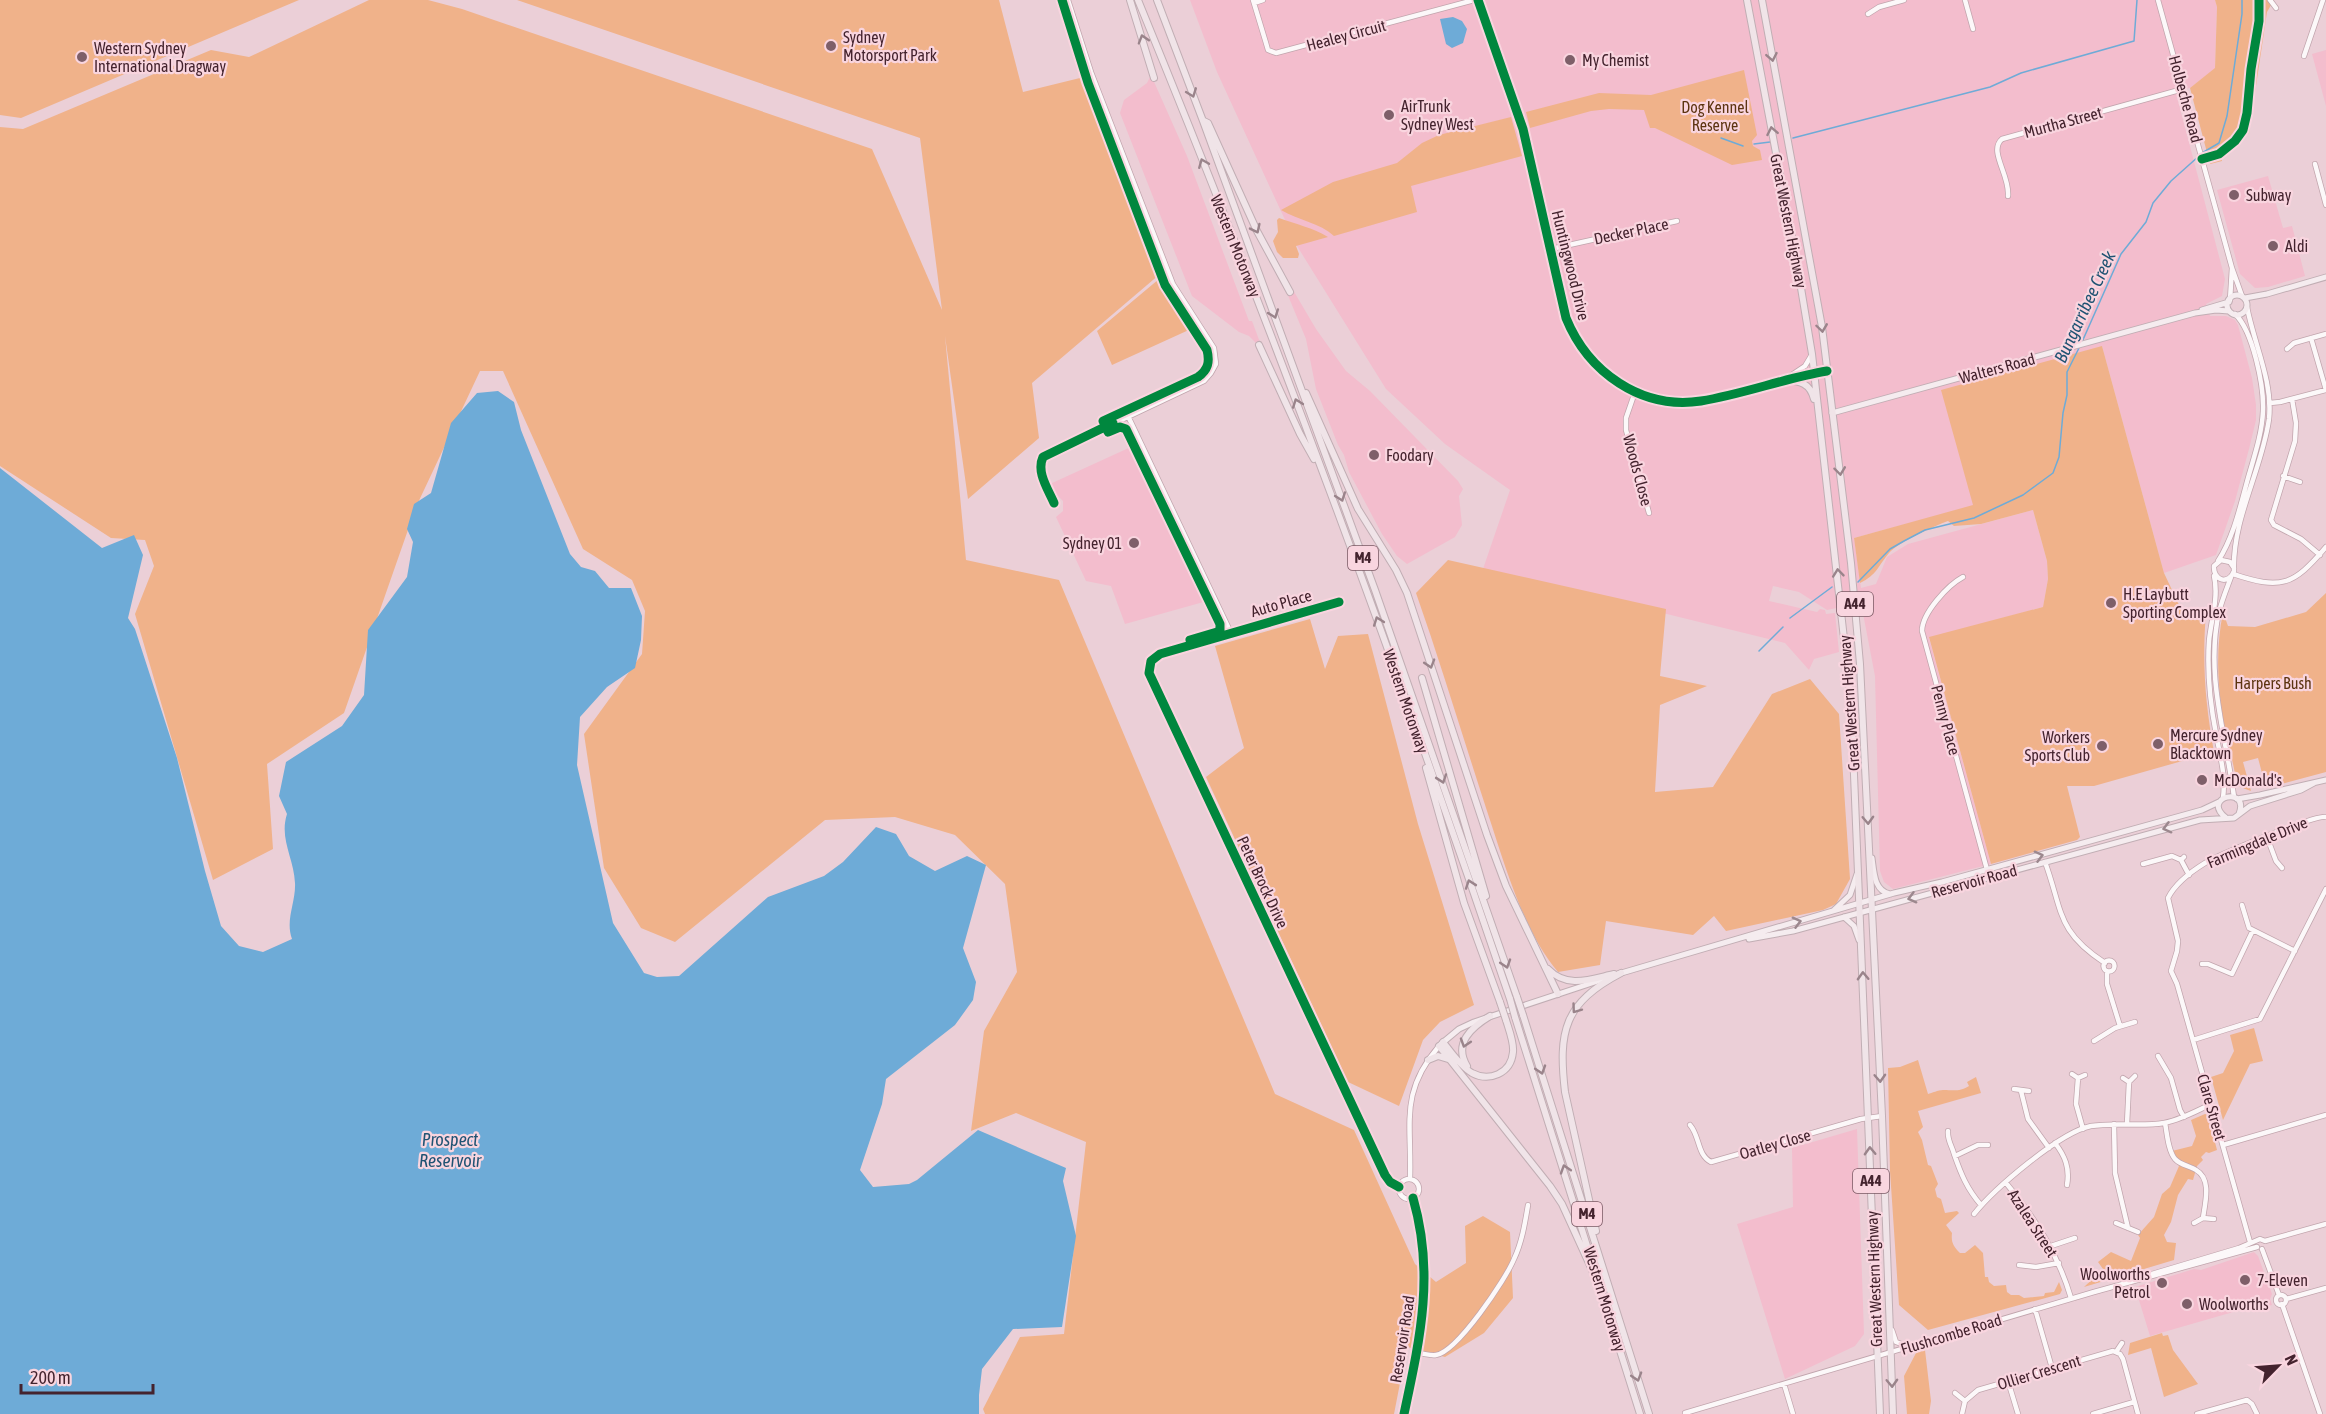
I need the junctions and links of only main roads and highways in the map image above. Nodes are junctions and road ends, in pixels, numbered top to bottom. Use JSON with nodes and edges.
{"nodes":[{"id":1,"x":1130,"y":0,"type":"edge"},
{"id":2,"x":1138,"y":0,"type":"edge"},
{"id":3,"x":1156,"y":0,"type":"edge"},
{"id":4,"x":1747,"y":0,"type":"edge"},
{"id":5,"x":1762,"y":0,"type":"edge"},
{"id":6,"x":1154,"y":78,"type":"dead end"},
{"id":7,"x":1203,"y":121,"type":"junction"},
{"id":8,"x":2326,"y":278,"type":"edge"},
{"id":9,"x":1290,"y":292,"type":"dead end"},
{"id":10,"x":2267,"y":294,"type":"junction"},
{"id":11,"x":2243,"y":297,"type":"junction"},
{"id":12,"x":2229,"y":301,"type":"junction"},
{"id":13,"x":2247,"y":306,"type":"junction"},
{"id":14,"x":2195,"y":313,"type":"junction"},
{"id":15,"x":2232,"y":313,"type":"junction"},
{"id":16,"x":1259,"y":345,"type":"dead end"},
{"id":17,"x":1294,"y":369,"type":"junction"},
{"id":18,"x":1785,"y":380,"type":"road end"},
{"id":19,"x":1833,"y":412,"type":"junction"},
{"id":20,"x":1325,"y":478,"type":"junction"},
{"id":21,"x":1828,"y":492,"type":"junction"},
{"id":22,"x":1422,"y":678,"type":"dead end"},
{"id":23,"x":1416,"y":730,"type":"junction"},
{"id":24,"x":2326,"y":780,"type":"edge"},
{"id":25,"x":2314,"y":783,"type":"junction"},
{"id":26,"x":2235,"y":798,"type":"junction"},
{"id":27,"x":2221,"y":800,"type":"junction"},
{"id":28,"x":2239,"y":814,"type":"junction"},
{"id":29,"x":2225,"y":818,"type":"junction"},
{"id":30,"x":1869,"y":845,"type":"junction"},
{"id":31,"x":1859,"y":866,"type":"junction"},
{"id":32,"x":1890,"y":894,"type":"junction"},
{"id":33,"x":1872,"y":905,"type":"junction"},
{"id":34,"x":1861,"y":908,"type":"junction"},
{"id":35,"x":1830,"y":913,"type":"junction"},
{"id":36,"x":1844,"y":916,"type":"junction"},
{"id":37,"x":1493,"y":926,"type":"junction"},
{"id":38,"x":1724,"y":944,"type":"junction"},
{"id":39,"x":1862,"y":947,"type":"junction"},
{"id":40,"x":1542,"y":961,"type":"junction"},
{"id":41,"x":1621,"y":973,"type":"junction"},
{"id":42,"x":1558,"y":994,"type":"junction"},
{"id":43,"x":1513,"y":998,"type":"junction"},
{"id":44,"x":1491,"y":1016,"type":"junction"},
{"id":45,"x":1441,"y":1044,"type":"junction"},
{"id":46,"x":1428,"y":1060,"type":"road end"},
{"id":47,"x":1451,"y":1061,"type":"junction"},
{"id":48,"x":1476,"y":1075,"type":"junction"},
{"id":49,"x":1605,"y":1272,"type":"junction"},
{"id":50,"x":1601,"y":1285,"type":"junction"},
{"id":51,"x":1640,"y":1414,"type":"edge"},
{"id":52,"x":1649,"y":1414,"type":"edge"},
{"id":53,"x":1880,"y":1414,"type":"edge"},
{"id":54,"x":1893,"y":1414,"type":"edge"}],
"edges":[{"from":6,"to":1,"type":"highway","one_way":true},
{"from":20,"to":2,"type":"highway","name":"Western Motorway","number":"M4","one_way":true},
{"from":3,"to":7,"type":"highway","name":"Western Motorway","number":"M4","one_way":true},
{"from":21,"to":4,"type":"highway","name":"Great Western Highway","number":"A44","one_way":true},
{"from":5,"to":19,"type":"highway","name":"Great Western Highway","number":"A44","one_way":true},
{"from":7,"to":9,"type":"highway","one_way":true},
{"from":7,"to":17,"type":"highway","name":"Western Motorway","number":"M4","one_way":true},
{"from":8,"to":10,"type":"main road"},
{"from":10,"to":11,"type":"main road"},
{"from":10,"to":13,"type":"main road"},
{"from":11,"to":12,"type":"main road"},
{"from":11,"to":13,"type":"main road"},
{"from":12,"to":14,"type":"main road","name":"Walters Road"},
{"from":12,"to":15,"type":"main road"},
{"from":13,"to":15,"type":"main road"},
{"from":14,"to":15,"type":"main road","name":"Walters Road"},
{"from":14,"to":19,"type":"main road","name":"Walters Road"},
{"from":16,"to":20,"type":"highway"},
{"from":17,"to":37,"type":"highway","name":"Western Motorway","number":"M4","one_way":true},
{"from":17,"to":40,"type":"highway","one_way":true},
{"from":18,"to":21,"type":"highway"},
{"from":19,"to":30,"type":"highway","name":"Great Western Highway","number":"A44","one_way":true},
{"from":23,"to":20,"type":"highway","name":"Western Motorway","number":"M4","one_way":true},
{"from":31,"to":21,"type":"highway","name":"Great Western Highway","number":"A44","one_way":true},
{"from":22,"to":37,"type":"highway"},
{"from":43,"to":23,"type":"highway","name":"Western Motorway","number":"M4","one_way":true},
{"from":23,"to":48,"type":"highway","number":"M4","bridge":true},
{"from":24,"to":25,"type":"main road"},
{"from":25,"to":26,"type":"main road"},
{"from":25,"to":28,"type":"main road"},
{"from":26,"to":27,"type":"main road"},
{"from":26,"to":28,"type":"main road"},
{"from":27,"to":29,"type":"main road"},
{"from":32,"to":27,"type":"main road","name":"Reservoir Road","one_way":true},
{"from":28,"to":29,"type":"main road"},
{"from":29,"to":33,"type":"main road","name":"Reservoir Road","one_way":true},
{"from":30,"to":32,"type":"main road"},
{"from":30,"to":33,"type":"highway","name":"Great Western Highway","number":"A44"},
{"from":31,"to":34,"type":"highway","name":"Great Western Highway","number":"A44"},
{"from":31,"to":35,"type":"main road"},
{"from":32,"to":33,"type":"main road","name":"Reservoir Road"},
{"from":33,"to":34,"type":"main road","name":"Reservoir Road"},
{"from":33,"to":54,"type":"highway","name":"Great Western Highway","number":"A44","one_way":true},
{"from":34,"to":35,"type":"main road","name":"Reservoir Road"},
{"from":34,"to":36,"type":"main road","name":"Reservoir Road"},
{"from":34,"to":39,"type":"highway","name":"Great Western Highway","number":"A44"},
{"from":38,"to":35,"type":"main road","name":"Reservoir Road","one_way":true},
{"from":36,"to":38,"type":"main road","name":"Reservoir Road"},
{"from":36,"to":39,"type":"main road"},
{"from":37,"to":43,"type":"highway","name":"Western Motorway","number":"M4","one_way":true},
{"from":38,"to":41,"type":"main road","name":"Reservoir Road"},
{"from":53,"to":39,"type":"highway","name":"Great Western Highway","number":"A44","one_way":true},
{"from":40,"to":41,"type":"highway"},
{"from":40,"to":42,"type":"highway"},
{"from":41,"to":42,"type":"main road","name":"Reservoir Road"},
{"from":41,"to":49,"type":"highway","one_way":true},
{"from":42,"to":44,"type":"main road","name":"Reservoir Road"},
{"from":43,"to":49,"type":"highway","name":"Western Motorway","number":"M4","one_way":true,"bridge":true},
{"from":50,"to":43,"type":"highway","name":"Western Motorway","number":"M4","one_way":true,"bridge":true},
{"from":44,"to":45,"type":"main road","name":"Reservoir Road"},
{"from":44,"to":48,"type":"highway","one_way":true},
{"from":45,"to":47,"type":"highway"},
{"from":45,"to":48,"type":"highway"},
{"from":46,"to":47,"type":"highway"},
{"from":47,"to":50,"type":"highway"},
{"from":49,"to":52,"type":"highway","name":"Western Motorway","number":"M4","one_way":true},
{"from":50,"to":51,"type":"highway","name":"Western Motorway","number":"M4"}]}
